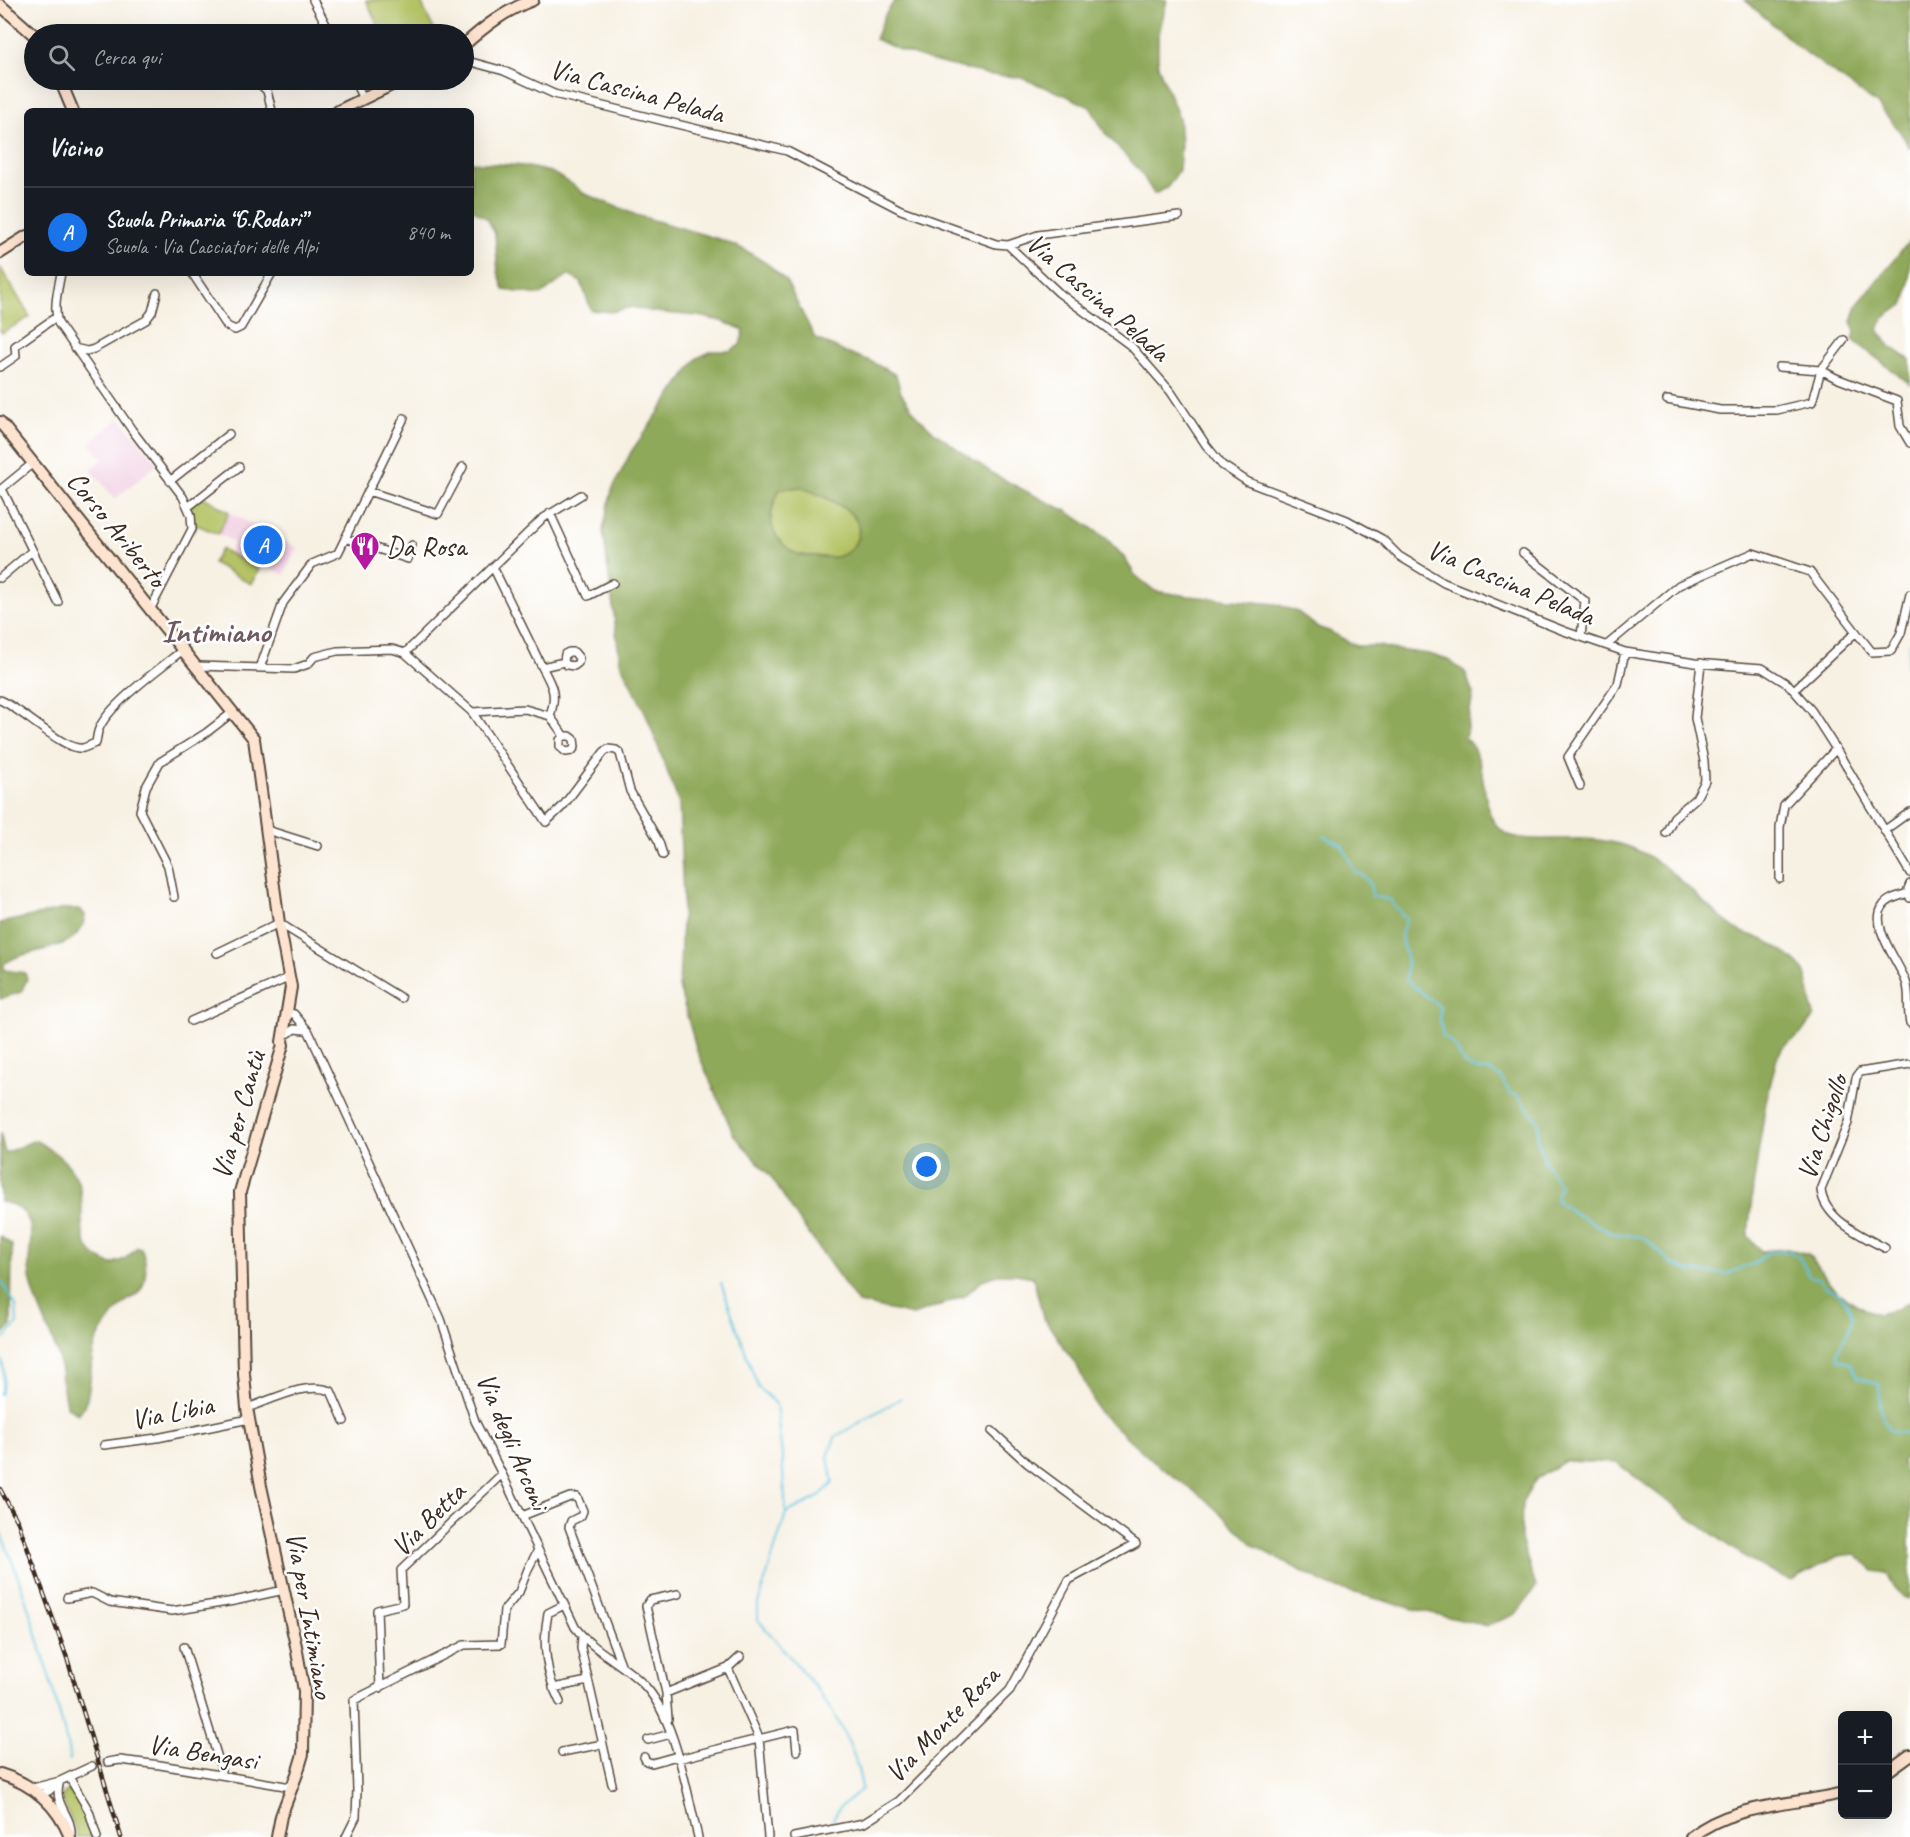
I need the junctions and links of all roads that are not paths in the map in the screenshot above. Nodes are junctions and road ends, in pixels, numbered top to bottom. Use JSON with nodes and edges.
{"nodes":[{"id":1,"x":313,"y":0,"type":"edge"},
{"id":2,"x":533,"y":0,"type":"edge"},
{"id":3,"x":0,"y":5,"type":"edge"},
{"id":4,"x":326,"y":24,"type":"edge"},
{"id":5,"x":24,"y":26,"type":"edge"},
{"id":6,"x":474,"y":36,"type":"edge"},
{"id":7,"x":474,"y":63,"type":"edge"},
{"id":8,"x":64,"y":90,"type":"edge"},
{"id":9,"x":266,"y":90,"type":"edge"},
{"id":10,"x":359,"y":90,"type":"edge"},
{"id":11,"x":381,"y":90,"type":"edge"},
{"id":12,"x":363,"y":99,"type":"junction"},
{"id":13,"x":72,"y":108,"type":"edge"},
{"id":14,"x":271,"y":108,"type":"edge"},
{"id":15,"x":344,"y":108,"type":"edge"},
{"id":16,"x":1179,"y":216,"type":"dead end"},
{"id":17,"x":24,"y":241,"type":"edge"},
{"id":18,"x":1008,"y":245,"type":"junction"},
{"id":19,"x":4,"y":250,"type":"edge"},
{"id":20,"x":61,"y":276,"type":"edge"},
{"id":21,"x":194,"y":276,"type":"edge"},
{"id":22,"x":270,"y":276,"type":"edge"},
{"id":23,"x":157,"y":293,"type":"dead end"},
{"id":24,"x":56,"y":317,"type":"junction"},
{"id":25,"x":1844,"y":340,"type":"dead end"},
{"id":26,"x":74,"y":348,"type":"junction"},
{"id":27,"x":0,"y":367,"type":"edge"},
{"id":28,"x":1779,"y":367,"type":"dead end"},
{"id":29,"x":1821,"y":370,"type":"junction"},
{"id":30,"x":1666,"y":400,"type":"dead end"},
{"id":31,"x":404,"y":418,"type":"dead end"},
{"id":32,"x":0,"y":422,"type":"edge"},
{"id":33,"x":229,"y":434,"type":"dead end"},
{"id":34,"x":1910,"y":443,"type":"edge"},
{"id":35,"x":33,"y":463,"type":"junction"},
{"id":36,"x":239,"y":467,"type":"dead end"},
{"id":37,"x":463,"y":467,"type":"dead end"},
{"id":38,"x":170,"y":481,"type":"junction"},
{"id":39,"x":1,"y":490,"type":"edge"},
{"id":40,"x":368,"y":491,"type":"junction"},
{"id":41,"x":581,"y":495,"type":"dead end"},
{"id":42,"x":188,"y":507,"type":"junction"},
{"id":43,"x":550,"y":513,"type":"junction"},
{"id":44,"x":345,"y":538,"type":"junction"},
{"id":45,"x":412,"y":544,"type":"dead end"},
{"id":46,"x":32,"y":551,"type":"junction"},
{"id":47,"x":1523,"y":553,"type":"dead end"},
{"id":48,"x":493,"y":567,"type":"junction"},
{"id":49,"x":0,"y":578,"type":"edge"},
{"id":50,"x":613,"y":583,"type":"dead end"},
{"id":51,"x":1910,"y":594,"type":"edge"},
{"id":52,"x":58,"y":602,"type":"dead end"},
{"id":53,"x":151,"y":609,"type":"junction"},
{"id":54,"x":1856,"y":632,"type":"junction"},
{"id":55,"x":1581,"y":636,"type":"junction"},
{"id":56,"x":1607,"y":645,"type":"junction"},
{"id":57,"x":184,"y":649,"type":"junction"},
{"id":58,"x":1625,"y":652,"type":"junction"},
{"id":59,"x":405,"y":653,"type":"junction"},
{"id":60,"x":564,"y":662,"type":"dead end"},
{"id":61,"x":1701,"y":663,"type":"junction"},
{"id":62,"x":197,"y":666,"type":"junction"},
{"id":63,"x":542,"y":667,"type":"junction"},
{"id":64,"x":260,"y":668,"type":"junction"},
{"id":65,"x":1791,"y":687,"type":"junction"},
{"id":66,"x":0,"y":700,"type":"edge"},
{"id":67,"x":233,"y":712,"type":"junction"},
{"id":68,"x":472,"y":712,"type":"junction"},
{"id":69,"x":550,"y":716,"type":"junction"},
{"id":70,"x":564,"y":736,"type":"dead end"},
{"id":71,"x":1836,"y":749,"type":"junction"},
{"id":72,"x":1580,"y":786,"type":"dead end"},
{"id":73,"x":1910,"y":812,"type":"edge"},
{"id":74,"x":267,"y":830,"type":"junction"},
{"id":75,"x":1885,"y":830,"type":"junction"},
{"id":76,"x":1666,"y":833,"type":"dead end"},
{"id":77,"x":318,"y":846,"type":"dead end"},
{"id":78,"x":663,"y":855,"type":"dead end"},
{"id":79,"x":1910,"y":873,"type":"edge"},
{"id":80,"x":1780,"y":879,"type":"dead end"},
{"id":81,"x":1910,"y":884,"type":"edge"},
{"id":82,"x":1909,"y":896,"type":"edge"},
{"id":83,"x":174,"y":897,"type":"dead end"},
{"id":84,"x":279,"y":923,"type":"junction"},
{"id":85,"x":217,"y":953,"type":"dead end"},
{"id":86,"x":289,"y":982,"type":"junction"},
{"id":87,"x":401,"y":998,"type":"dead end"},
{"id":88,"x":291,"y":1014,"type":"junction"},
{"id":89,"x":191,"y":1021,"type":"dead end"},
{"id":90,"x":1910,"y":1023,"type":"edge"},
{"id":91,"x":308,"y":1031,"type":"junction"},
{"id":92,"x":290,"y":1034,"type":"junction"},
{"id":93,"x":283,"y":1046,"type":"junction"},
{"id":94,"x":1910,"y":1064,"type":"edge"},
{"id":95,"x":1885,"y":1248,"type":"dead end"},
{"id":96,"x":248,"y":1413,"type":"junction"},
{"id":97,"x":344,"y":1421,"type":"dead end"},
{"id":98,"x":992,"y":1431,"type":"dead end"},
{"id":99,"x":104,"y":1445,"type":"dead end"},
{"id":100,"x":502,"y":1474,"type":"junction"},
{"id":101,"x":261,"y":1486,"type":"joint"},
{"id":102,"x":522,"y":1516,"type":"junction"},
{"id":103,"x":538,"y":1550,"type":"junction"},
{"id":104,"x":284,"y":1590,"type":"junction"},
{"id":105,"x":678,"y":1594,"type":"dead end"},
{"id":106,"x":67,"y":1598,"type":"dead end"},
{"id":107,"x":564,"y":1605,"type":"junction"},
{"id":108,"x":582,"y":1637,"type":"junction"},
{"id":109,"x":184,"y":1647,"type":"dead end"},
{"id":110,"x":740,"y":1656,"type":"dead end"},
{"id":111,"x":621,"y":1664,"type":"junction"},
{"id":112,"x":728,"y":1668,"type":"junction"},
{"id":113,"x":588,"y":1681,"type":"junction"},
{"id":114,"x":380,"y":1688,"type":"junction"},
{"id":115,"x":553,"y":1688,"type":"junction"},
{"id":116,"x":666,"y":1693,"type":"junction"},
{"id":117,"x":560,"y":1702,"type":"dead end"},
{"id":118,"x":668,"y":1725,"type":"junction"},
{"id":119,"x":671,"y":1734,"type":"junction"},
{"id":120,"x":759,"y":1738,"type":"junction"},
{"id":121,"x":648,"y":1740,"type":"dead end"},
{"id":122,"x":603,"y":1744,"type":"junction"},
{"id":123,"x":797,"y":1751,"type":"dead end"},
{"id":124,"x":562,"y":1752,"type":"dead end"},
{"id":125,"x":1910,"y":1755,"type":"edge"},
{"id":126,"x":644,"y":1756,"type":"dead end"},
{"id":127,"x":678,"y":1758,"type":"junction"},
{"id":128,"x":108,"y":1762,"type":"tunnel mouth"},
{"id":129,"x":92,"y":1767,"type":"tunnel mouth"},
{"id":130,"x":1892,"y":1768,"type":"edge"},
{"id":131,"x":0,"y":1773,"type":"edge"},
{"id":132,"x":221,"y":1775,"type":"junction"},
{"id":133,"x":69,"y":1777,"type":"junction"},
{"id":134,"x":60,"y":1780,"type":"junction"},
{"id":135,"x":612,"y":1784,"type":"dead end"},
{"id":136,"x":291,"y":1787,"type":"junction"},
{"id":137,"x":36,"y":1791,"type":"junction"},
{"id":138,"x":1838,"y":1794,"type":"edge"},
{"id":139,"x":70,"y":1837,"type":"edge"},
{"id":140,"x":97,"y":1837,"type":"edge"},
{"id":141,"x":277,"y":1837,"type":"edge"},
{"id":142,"x":346,"y":1837,"type":"edge"},
{"id":143,"x":698,"y":1837,"type":"edge"},
{"id":144,"x":768,"y":1837,"type":"edge"},
{"id":145,"x":794,"y":1837,"type":"edge"},
{"id":146,"x":1691,"y":1837,"type":"edge"}],
"edges":[{"from":1,"to":4,"type":"street"},
{"from":2,"to":6,"type":"street"},
{"from":3,"to":5,"type":"street"},
{"from":7,"to":18,"type":"street","name":"Via Cascina Pelada"},
{"from":8,"to":13,"type":"street"},
{"from":9,"to":14,"type":"street"},
{"from":10,"to":12,"type":"street"},
{"from":11,"to":12,"type":"street"},
{"from":12,"to":15,"type":"street"},
{"from":16,"to":18,"type":"street"},
{"from":17,"to":19,"type":"street"},
{"from":18,"to":55,"type":"street","name":"Via Cascina Pelada"},
{"from":20,"to":24,"type":"street"},
{"from":21,"to":22,"type":"street"},
{"from":23,"to":26,"type":"street"},
{"from":24,"to":26,"type":"street"},
{"from":24,"to":27,"type":"street"},
{"from":25,"to":29,"type":"street"},
{"from":26,"to":38,"type":"street"},
{"from":28,"to":29,"type":"street"},
{"from":29,"to":30,"type":"street"},
{"from":29,"to":34,"type":"street"},
{"from":31,"to":40,"type":"street"},
{"from":32,"to":35,"type":"street","name":"Corso Ariberto"},
{"from":33,"to":38,"type":"street"},
{"from":35,"to":39,"type":"street"},
{"from":35,"to":53,"type":"street","name":"Corso Ariberto"},
{"from":36,"to":42,"type":"street"},
{"from":37,"to":40,"type":"street"},
{"from":38,"to":42,"type":"street"},
{"from":39,"to":46,"type":"street"},
{"from":40,"to":44,"type":"street"},
{"from":41,"to":43,"type":"street"},
{"from":42,"to":53,"type":"street"},
{"from":43,"to":48,"type":"street"},
{"from":43,"to":50,"type":"street"},
{"from":44,"to":45,"type":"street"},
{"from":44,"to":64,"type":"street"},
{"from":46,"to":49,"type":"street"},
{"from":46,"to":52,"type":"street"},
{"from":47,"to":55,"type":"street"},
{"from":48,"to":59,"type":"street"},
{"from":48,"to":63,"type":"street"},
{"from":51,"to":54,"type":"street"},
{"from":53,"to":57,"type":"street","name":"Corso Ariberto"},
{"from":54,"to":56,"type":"street"},
{"from":54,"to":65,"type":"street"},
{"from":55,"to":56,"type":"street","name":"Via Cascina Pelada"},
{"from":56,"to":58,"type":"street","name":"Via Cascina Pelada"},
{"from":57,"to":62,"type":"street","name":"Corso Ariberto"},
{"from":57,"to":66,"type":"street"},
{"from":58,"to":61,"type":"street","name":"Via Cascina Pelada"},
{"from":58,"to":72,"type":"street"},
{"from":59,"to":64,"type":"street"},
{"from":59,"to":68,"type":"street"},
{"from":60,"to":63,"type":"street"},
{"from":61,"to":65,"type":"street","name":"Via Cascina Pelada"},
{"from":61,"to":76,"type":"street"},
{"from":62,"to":64,"type":"street"},
{"from":62,"to":67,"type":"street","name":"Via per Cantù"},
{"from":63,"to":69,"type":"street"},
{"from":65,"to":71,"type":"street"},
{"from":67,"to":74,"type":"street","name":"Via per Cantù"},
{"from":67,"to":83,"type":"street"},
{"from":68,"to":69,"type":"street"},
{"from":68,"to":78,"type":"street"},
{"from":69,"to":70,"type":"street"},
{"from":71,"to":75,"type":"street"},
{"from":71,"to":80,"type":"street"},
{"from":73,"to":75,"type":"street"},
{"from":74,"to":77,"type":"street"},
{"from":74,"to":84,"type":"street","name":"Via per Cantù"},
{"from":75,"to":79,"type":"street"},
{"from":81,"to":82,"type":"street"},
{"from":82,"to":90,"type":"street"},
{"from":84,"to":85,"type":"street"},
{"from":84,"to":86,"type":"street","name":"Via per Cantù"},
{"from":84,"to":87,"type":"street"},
{"from":86,"to":88,"type":"street","name":"Via per Cantù"},
{"from":86,"to":89,"type":"street"},
{"from":88,"to":91,"type":"street","name":"Via degli Arconi"},
{"from":88,"to":92,"type":"street"},
{"from":88,"to":93,"type":"street","name":"Via per Cantù"},
{"from":91,"to":92,"type":"street"},
{"from":91,"to":100,"type":"street","name":"Via degli Arconi"},
{"from":92,"to":93,"type":"street"},
{"from":93,"to":96,"type":"street","name":"Via per Cantù"},
{"from":94,"to":95,"type":"street","name":"Via Chigollo"},
{"from":96,"to":97,"type":"street","name":"Via Libia"},
{"from":96,"to":99,"type":"street","name":"Via Libia"},
{"from":96,"to":101,"type":"street","name":"Via per Cantù"},
{"from":98,"to":145,"type":"street","name":"Via Monte Rosa"},
{"from":100,"to":102,"type":"street","name":"Via degli Arconi"},
{"from":100,"to":114,"type":"street","name":"Via Betta"},
{"from":101,"to":104,"type":"street","name":"Via per Intimiano"},
{"from":102,"to":103,"type":"street","name":"Via degli Arconi"},
{"from":102,"to":111,"type":"street"},
{"from":103,"to":107,"type":"street","name":"Via degli Arconi"},
{"from":103,"to":114,"type":"street"},
{"from":104,"to":106,"type":"street"},
{"from":104,"to":136,"type":"street","name":"Via per Intimiano"},
{"from":105,"to":116,"type":"street"},
{"from":107,"to":108,"type":"street","name":"Via degli Arconi"},
{"from":107,"to":115,"type":"street"},
{"from":108,"to":111,"type":"street","name":"Via degli Arconi"},
{"from":108,"to":113,"type":"street"},
{"from":109,"to":132,"type":"street"},
{"from":110,"to":112,"type":"street"},
{"from":111,"to":118,"type":"street","name":"Via degli Arconi"},
{"from":112,"to":116,"type":"street"},
{"from":112,"to":120,"type":"street"},
{"from":113,"to":115,"type":"street"},
{"from":113,"to":122,"type":"street"},
{"from":114,"to":142,"type":"street"},
{"from":115,"to":117,"type":"street"},
{"from":116,"to":118,"type":"street"},
{"from":118,"to":119,"type":"street","name":"Via degli Arconi"},
{"from":119,"to":121,"type":"street"},
{"from":119,"to":127,"type":"street","name":"Via degli Arconi"},
{"from":120,"to":123,"type":"street"},
{"from":120,"to":127,"type":"street"},
{"from":120,"to":144,"type":"street"},
{"from":122,"to":124,"type":"street"},
{"from":122,"to":135,"type":"street"},
{"from":125,"to":130,"type":"street"},
{"from":126,"to":127,"type":"street"},
{"from":127,"to":143,"type":"street","name":"Via degli Arconi"},
{"from":128,"to":132,"type":"street","name":"Via Bengasi"},
{"from":129,"to":133,"type":"street"},
{"from":131,"to":137,"type":"street"},
{"from":132,"to":136,"type":"street","name":"Via Bengasi"},
{"from":133,"to":134,"type":"street"},
{"from":133,"to":140,"type":"street"},
{"from":134,"to":137,"type":"street"},
{"from":134,"to":139,"type":"street"},
{"from":136,"to":141,"type":"street","name":"Via per Intimiano"},
{"from":137,"to":139,"type":"street"},
{"from":138,"to":146,"type":"street"}]}
